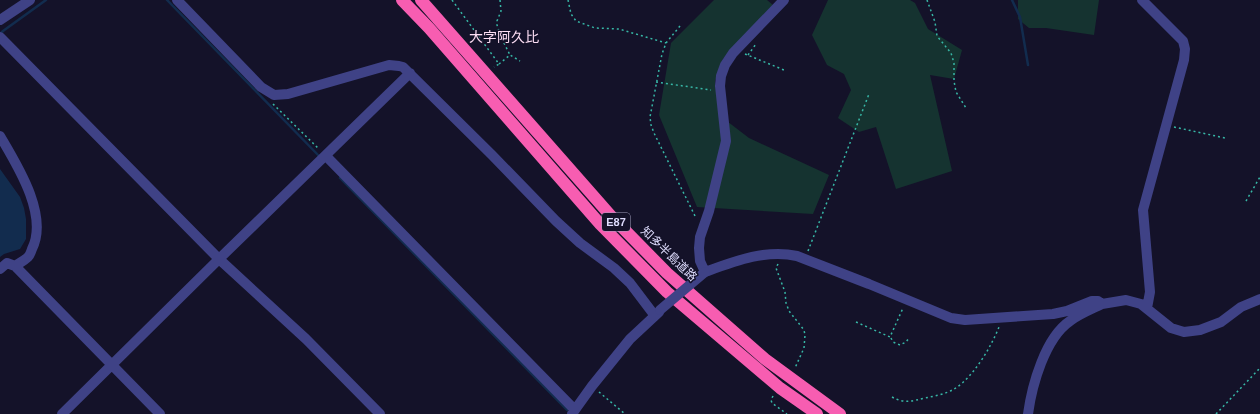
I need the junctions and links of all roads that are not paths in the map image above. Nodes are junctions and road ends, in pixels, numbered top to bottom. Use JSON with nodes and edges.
{"nodes":[{"id":1,"x":30,"y":0,"type":"edge"},
{"id":2,"x":176,"y":0,"type":"edge"},
{"id":3,"x":402,"y":0,"type":"edge"},
{"id":4,"x":421,"y":0,"type":"edge"},
{"id":5,"x":428,"y":0,"type":"edge"},
{"id":6,"x":784,"y":0,"type":"edge"},
{"id":7,"x":1142,"y":0,"type":"edge"},
{"id":8,"x":432,"y":13,"type":"junction"},
{"id":9,"x":0,"y":20,"type":"edge"},
{"id":10,"x":0,"y":37,"type":"edge"},
{"id":11,"x":410,"y":73,"type":"junction"},
{"id":12,"x":0,"y":136,"type":"edge"},
{"id":13,"x":326,"y":156,"type":"junction"},
{"id":14,"x":218,"y":259,"type":"junction"},
{"id":15,"x":15,"y":266,"type":"junction"},
{"id":16,"x":0,"y":269,"type":"edge"},
{"id":17,"x":705,"y":272,"type":"junction"},
{"id":18,"x":1260,"y":299,"type":"edge"},
{"id":19,"x":1102,"y":304,"type":"junction"},
{"id":20,"x":1147,"y":308,"type":"junction"},
{"id":21,"x":657,"y":313,"type":"junction"},
{"id":22,"x":112,"y":365,"type":"junction"},
{"id":23,"x":574,"y":412,"type":"edge"},
{"id":24,"x":62,"y":414,"type":"edge"},
{"id":25,"x":160,"y":414,"type":"edge"},
{"id":26,"x":380,"y":414,"type":"edge"},
{"id":27,"x":817,"y":414,"type":"edge"},
{"id":28,"x":840,"y":414,"type":"edge"},
{"id":29,"x":1028,"y":414,"type":"edge"}],
"edges":[{"from":1,"to":9,"type":"street"},
{"from":2,"to":11,"type":"street"},
{"from":3,"to":27,"type":"highway","number":"E87"},
{"from":4,"to":8,"type":"highway","name":"知多半島道路","number":"E87"},
{"from":5,"to":8,"type":"highway"},
{"from":6,"to":17,"type":"street"},
{"from":7,"to":20,"type":"street"},
{"from":8,"to":28,"type":"highway","name":"知多半島道路","number":"E87"},
{"from":10,"to":14,"type":"street"},
{"from":11,"to":13,"type":"street"},
{"from":11,"to":21,"type":"street"},
{"from":12,"to":15,"type":"street"},
{"from":13,"to":14,"type":"street"},
{"from":13,"to":23,"type":"street"},
{"from":14,"to":22,"type":"street"},
{"from":14,"to":26,"type":"street"},
{"from":15,"to":16,"type":"street"},
{"from":15,"to":22,"type":"street"},
{"from":17,"to":19,"type":"street"},
{"from":17,"to":21,"type":"street","bridge":true},
{"from":18,"to":20,"type":"street"},
{"from":19,"to":20,"type":"street"},
{"from":19,"to":29,"type":"street"},
{"from":21,"to":23,"type":"street"},
{"from":22,"to":24,"type":"street"},
{"from":22,"to":25,"type":"street"}]}
